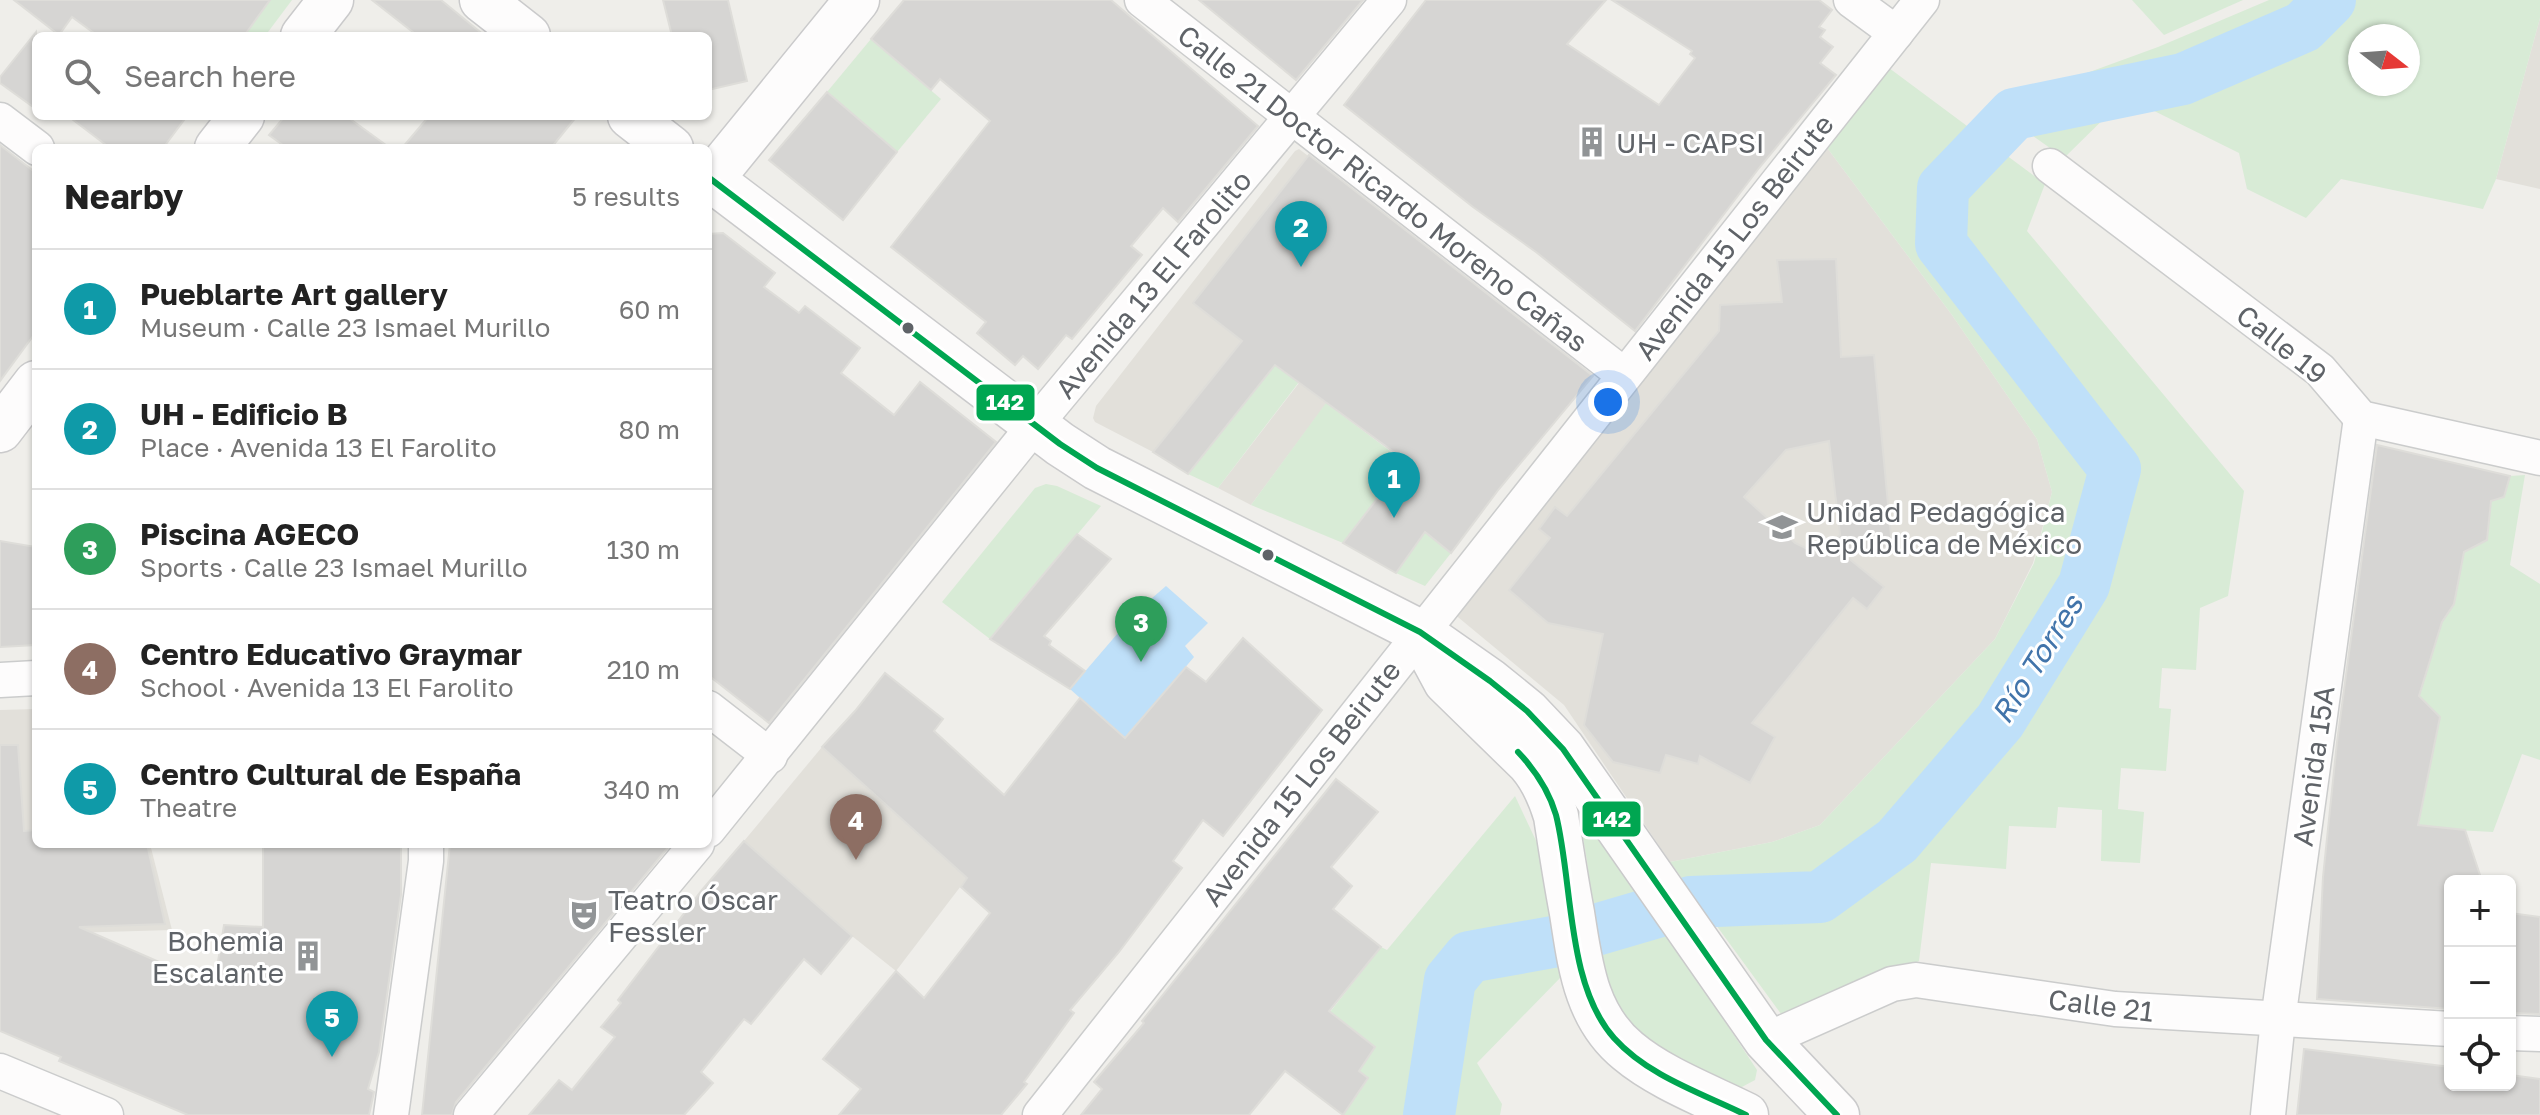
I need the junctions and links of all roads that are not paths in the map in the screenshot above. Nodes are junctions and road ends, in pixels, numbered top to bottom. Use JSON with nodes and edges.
{"nodes":[{"id":1,"x":331,"y":0,"type":"edge"},
{"id":2,"x":482,"y":0,"type":"edge"},
{"id":3,"x":857,"y":0,"type":"edge"},
{"id":4,"x":1142,"y":0,"type":"edge"},
{"id":5,"x":1389,"y":0,"type":"edge"},
{"id":6,"x":1851,"y":0,"type":"edge"},
{"id":7,"x":1922,"y":0,"type":"edge"},
{"id":8,"x":306,"y":32,"type":"edge"},
{"id":9,"x":523,"y":32,"type":"edge"},
{"id":10,"x":1896,"y":33,"type":"junction"},
{"id":11,"x":1293,"y":118,"type":"junction"},
{"id":12,"x":0,"y":120,"type":"edge"},
{"id":13,"x":239,"y":120,"type":"edge"},
{"id":14,"x":635,"y":120,"type":"edge"},
{"id":15,"x":32,"y":144,"type":"edge"},
{"id":16,"x":220,"y":144,"type":"edge"},
{"id":17,"x":666,"y":144,"type":"edge"},
{"id":18,"x":2050,"y":166,"type":"dead end"},
{"id":19,"x":712,"y":176,"type":"edge"},
{"id":20,"x":712,"y":182,"type":"edge"},
{"id":21,"x":1624,"y":375,"type":"junction"},
{"id":22,"x":32,"y":388,"type":"edge"},
{"id":23,"x":2361,"y":418,"type":"junction"},
{"id":24,"x":1034,"y":426,"type":"junction"},
{"id":25,"x":0,"y":430,"type":"edge"},
{"id":26,"x":2540,"y":458,"type":"edge"},
{"id":27,"x":1420,"y":632,"type":"junction"},
{"id":28,"x":32,"y":678,"type":"edge"},
{"id":29,"x":0,"y":680,"type":"edge"},
{"id":30,"x":712,"y":711,"type":"edge"},
{"id":31,"x":770,"y":756,"type":"junction"},
{"id":32,"x":712,"y":825,"type":"edge"},
{"id":33,"x":426,"y":848,"type":"edge"},
{"id":34,"x":694,"y":848,"type":"edge"},
{"id":35,"x":2278,"y":1020,"type":"junction"},
{"id":36,"x":2444,"y":1029,"type":"edge"},
{"id":37,"x":2516,"y":1033,"type":"edge"},
{"id":38,"x":2540,"y":1034,"type":"edge"},
{"id":39,"x":1764,"y":1037,"type":"junction"},
{"id":40,"x":0,"y":1071,"type":"edge"},
{"id":41,"x":99,"y":1114,"type":"edge"},
{"id":42,"x":391,"y":1115,"type":"edge"},
{"id":43,"x":471,"y":1115,"type":"edge"},
{"id":44,"x":1040,"y":1115,"type":"edge"},
{"id":45,"x":1746,"y":1115,"type":"edge"},
{"id":46,"x":1837,"y":1115,"type":"edge"},
{"id":47,"x":2268,"y":1115,"type":"edge"}],
"edges":[{"from":1,"to":8,"type":"main road"},
{"from":2,"to":9,"type":"main road"},
{"from":3,"to":19,"type":"main road"},
{"from":4,"to":11,"type":"street","name":"Calle 21 Doctor Ricardo Moreno Cañas"},
{"from":5,"to":11,"type":"street","name":"Avenida 13 El Farolito"},
{"from":6,"to":10,"type":"street"},
{"from":7,"to":10,"type":"street","name":"Avenida 15 Los Beirute"},
{"from":10,"to":21,"type":"street","name":"Avenida 15 Los Beirute"},
{"from":11,"to":21,"type":"street","name":"Calle 21 Doctor Ricardo Moreno Cañas"},
{"from":11,"to":24,"type":"street","name":"Avenida 13 El Farolito"},
{"from":12,"to":15,"type":"street"},
{"from":13,"to":16,"type":"main road"},
{"from":14,"to":17,"type":"main road"},
{"from":18,"to":23,"type":"street","name":"Calle 19"},
{"from":20,"to":24,"type":"main road"},
{"from":21,"to":27,"type":"street","name":"Avenida 15 Los Beirute"},
{"from":22,"to":25,"type":"main road"},
{"from":23,"to":26,"type":"street"},
{"from":23,"to":35,"type":"street","name":"Avenida 15A"},
{"from":24,"to":27,"type":"main road"},
{"from":24,"to":31,"type":"street","name":"Avenida 13 El Farolito"},
{"from":27,"to":39,"type":"main road"},
{"from":27,"to":44,"type":"street","name":"Avenida 15 Los Beirute"},
{"from":27,"to":45,"type":"main road"},
{"from":28,"to":29,"type":"street"},
{"from":30,"to":31,"type":"street"},
{"from":31,"to":32,"type":"street","name":"Avenida 13 El Farolito"},
{"from":33,"to":42,"type":"street"},
{"from":34,"to":43,"type":"street"},
{"from":35,"to":36,"type":"street","name":"Calle 21"},
{"from":35,"to":39,"type":"street","name":"Calle 21"},
{"from":35,"to":47,"type":"street","name":"Avenida 15A"},
{"from":37,"to":38,"type":"street"},
{"from":39,"to":46,"type":"main road"},
{"from":40,"to":41,"type":"street"}]}
